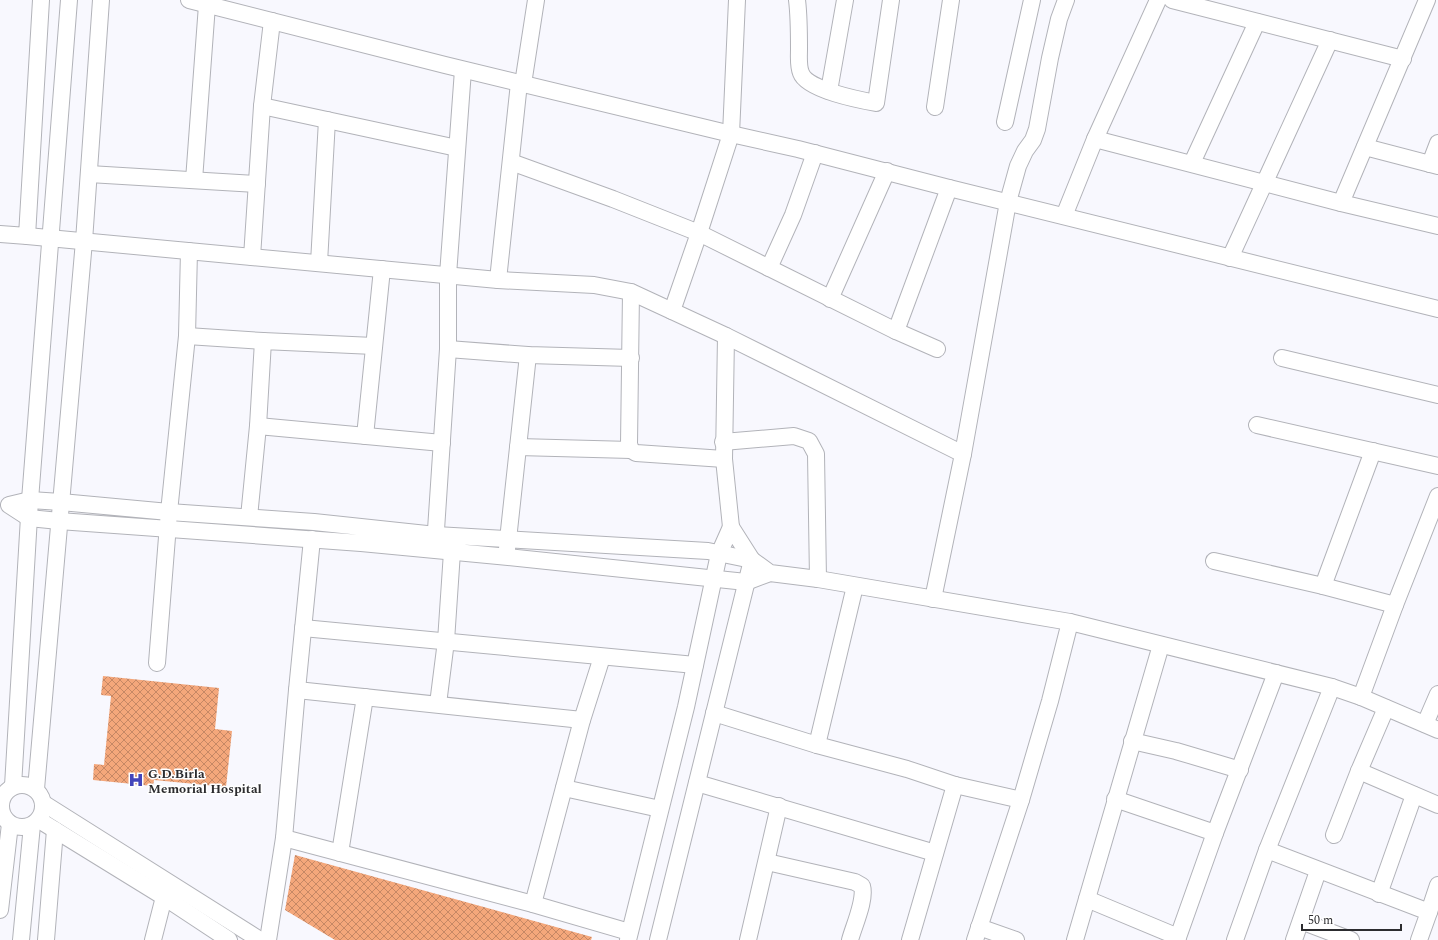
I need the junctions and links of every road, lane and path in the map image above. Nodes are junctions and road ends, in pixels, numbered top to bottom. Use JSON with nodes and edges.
{"nodes":[{"id":1,"x":41,"y":0,"type":"edge"},
{"id":2,"x":69,"y":0,"type":"edge"},
{"id":3,"x":101,"y":0,"type":"edge"},
{"id":4,"x":189,"y":0,"type":"edge"},
{"id":5,"x":536,"y":0,"type":"edge"},
{"id":6,"x":737,"y":0,"type":"edge"},
{"id":7,"x":797,"y":0,"type":"edge"},
{"id":8,"x":844,"y":0,"type":"edge"},
{"id":9,"x":891,"y":0,"type":"edge"},
{"id":10,"x":951,"y":0,"type":"edge"},
{"id":11,"x":1032,"y":0,"type":"edge"},
{"id":12,"x":1066,"y":0,"type":"edge"},
{"id":13,"x":1158,"y":0,"type":"edge"},
{"id":14,"x":1172,"y":0,"type":"edge"},
{"id":15,"x":1427,"y":0,"type":"edge"},
{"id":16,"x":207,"y":5,"type":"junction"},
{"id":17,"x":272,"y":21,"type":"junction"},
{"id":18,"x":1257,"y":22,"type":"junction"},
{"id":19,"x":1330,"y":40,"type":"junction"},
{"id":20,"x":1403,"y":59,"type":"junction"},
{"id":21,"x":463,"y":70,"type":"junction"},
{"id":22,"x":521,"y":83,"type":"junction"},
{"id":23,"x":829,"y":91,"type":"junction"},
{"id":24,"x":262,"y":106,"type":"junction"},
{"id":25,"x":935,"y":106,"type":"dead end"},
{"id":26,"x":327,"y":120,"type":"junction"},
{"id":27,"x":1006,"y":122,"type":"dead end"},
{"id":28,"x":731,"y":134,"type":"junction"},
{"id":29,"x":1095,"y":139,"type":"junction"},
{"id":30,"x":1438,"y":143,"type":"edge"},
{"id":31,"x":1365,"y":147,"type":"junction"},
{"id":32,"x":457,"y":148,"type":"junction"},
{"id":33,"x":815,"y":153,"type":"junction"},
{"id":34,"x":511,"y":162,"type":"junction"},
{"id":35,"x":1192,"y":163,"type":"junction"},
{"id":36,"x":1434,"y":165,"type":"edge"},
{"id":37,"x":887,"y":171,"type":"junction"},
{"id":38,"x":89,"y":174,"type":"junction"},
{"id":39,"x":194,"y":180,"type":"junction"},
{"id":40,"x":1264,"y":183,"type":"junction"},
{"id":41,"x":257,"y":184,"type":"junction"},
{"id":42,"x":949,"y":188,"type":"junction"},
{"id":43,"x":1008,"y":202,"type":"junction"},
{"id":44,"x":1341,"y":203,"type":"junction"},
{"id":45,"x":1064,"y":216,"type":"junction"},
{"id":46,"x":1438,"y":226,"type":"edge"},
{"id":47,"x":699,"y":233,"type":"junction"},
{"id":48,"x":0,"y":234,"type":"edge"},
{"id":49,"x":27,"y":236,"type":"junction"},
{"id":50,"x":51,"y":238,"type":"junction"},
{"id":51,"x":84,"y":240,"type":"junction"},
{"id":52,"x":189,"y":251,"type":"junction"},
{"id":53,"x":252,"y":257,"type":"junction"},
{"id":54,"x":1230,"y":258,"type":"junction"},
{"id":55,"x":319,"y":263,"type":"junction"},
{"id":56,"x":769,"y":268,"type":"junction"},
{"id":57,"x":382,"y":269,"type":"junction"},
{"id":58,"x":448,"y":275,"type":"junction"},
{"id":59,"x":498,"y":280,"type":"junction"},
{"id":60,"x":631,"y":292,"type":"junction"},
{"id":61,"x":830,"y":299,"type":"junction"},
{"id":62,"x":1438,"y":309,"type":"edge"},
{"id":63,"x":672,"y":311,"type":"junction"},
{"id":64,"x":896,"y":331,"type":"junction"},
{"id":65,"x":187,"y":336,"type":"junction"},
{"id":66,"x":726,"y":336,"type":"junction"},
{"id":67,"x":263,"y":341,"type":"junction"},
{"id":68,"x":374,"y":346,"type":"junction"},
{"id":69,"x":448,"y":349,"type":"junction"},
{"id":70,"x":937,"y":349,"type":"dead end"},
{"id":71,"x":528,"y":356,"type":"junction"},
{"id":72,"x":631,"y":358,"type":"junction"},
{"id":73,"x":1282,"y":358,"type":"dead end"},
{"id":74,"x":1438,"y":395,"type":"edge"},
{"id":75,"x":1257,"y":425,"type":"dead end"},
{"id":76,"x":258,"y":426,"type":"junction"},
{"id":77,"x":365,"y":436,"type":"junction"},
{"id":78,"x":723,"y":442,"type":"junction"},
{"id":79,"x":442,"y":443,"type":"junction"},
{"id":80,"x":518,"y":448,"type":"junction"},
{"id":81,"x":631,"y":450,"type":"junction"},
{"id":82,"x":1373,"y":451,"type":"junction"},
{"id":83,"x":963,"y":454,"type":"junction"},
{"id":84,"x":724,"y":459,"type":"junction"},
{"id":85,"x":1438,"y":466,"type":"edge"},
{"id":86,"x":1438,"y":496,"type":"edge"},
{"id":87,"x":30,"y":500,"type":"junction"},
{"id":88,"x":61,"y":502,"type":"junction"},
{"id":89,"x":5,"y":504,"type":"edge"},
{"id":90,"x":168,"y":512,"type":"junction"},
{"id":91,"x":249,"y":517,"type":"junction"},
{"id":92,"x":29,"y":518,"type":"junction"},
{"id":93,"x":59,"y":521,"type":"junction"},
{"id":94,"x":731,"y":527,"type":"junction"},
{"id":95,"x":167,"y":529,"type":"junction"},
{"id":96,"x":312,"y":539,"type":"junction"},
{"id":97,"x":508,"y":540,"type":"junction"},
{"id":98,"x":435,"y":542,"type":"junction"},
{"id":99,"x":452,"y":552,"type":"junction"},
{"id":100,"x":719,"y":554,"type":"junction"},
{"id":101,"x":506,"y":557,"type":"junction"},
{"id":102,"x":752,"y":560,"type":"junction"},
{"id":103,"x":1214,"y":561,"type":"dead end"},
{"id":104,"x":770,"y":573,"type":"junction"},
{"id":105,"x":714,"y":579,"type":"junction"},
{"id":106,"x":818,"y":579,"type":"junction"},
{"id":107,"x":746,"y":582,"type":"junction"},
{"id":108,"x":855,"y":586,"type":"junction"},
{"id":109,"x":1323,"y":586,"type":"junction"},
{"id":110,"x":933,"y":599,"type":"junction"},
{"id":111,"x":1395,"y":605,"type":"junction"},
{"id":112,"x":1070,"y":622,"type":"junction"},
{"id":113,"x":303,"y":628,"type":"junction"},
{"id":114,"x":446,"y":640,"type":"junction"},
{"id":115,"x":1161,"y":645,"type":"junction"},
{"id":116,"x":602,"y":657,"type":"junction"},
{"id":117,"x":157,"y":663,"type":"dead end"},
{"id":118,"x":695,"y":665,"type":"junction"},
{"id":119,"x":1276,"y":673,"type":"junction"},
{"id":120,"x":1332,"y":687,"type":"junction"},
{"id":121,"x":297,"y":690,"type":"junction"},
{"id":122,"x":1438,"y":694,"type":"edge"},
{"id":123,"x":365,"y":697,"type":"junction"},
{"id":124,"x":1361,"y":697,"type":"junction"},
{"id":125,"x":438,"y":704,"type":"junction"},
{"id":126,"x":1386,"y":708,"type":"junction"},
{"id":127,"x":714,"y":713,"type":"junction"},
{"id":128,"x":582,"y":720,"type":"junction"},
{"id":129,"x":1432,"y":727,"type":"edge"},
{"id":130,"x":1132,"y":741,"type":"junction"},
{"id":131,"x":817,"y":745,"type":"junction"},
{"id":132,"x":1240,"y":770,"type":"junction"},
{"id":133,"x":1359,"y":771,"type":"junction"},
{"id":134,"x":698,"y":783,"type":"junction"},
{"id":135,"x":955,"y":784,"type":"junction"},
{"id":136,"x":7,"y":788,"type":"edge"},
{"id":137,"x":564,"y":788,"type":"junction"},
{"id":138,"x":1414,"y":795,"type":"junction"},
{"id":139,"x":40,"y":796,"type":"junction"},
{"id":140,"x":1115,"y":799,"type":"junction"},
{"id":141,"x":1021,"y":800,"type":"junction"},
{"id":142,"x":1438,"y":805,"type":"edge"},
{"id":143,"x":779,"y":806,"type":"junction"},
{"id":144,"x":0,"y":809,"type":"edge"},
{"id":145,"x":660,"y":810,"type":"junction"},
{"id":146,"x":35,"y":823,"type":"junction"},
{"id":147,"x":10,"y":824,"type":"junction"},
{"id":148,"x":55,"y":830,"type":"junction"},
{"id":149,"x":1216,"y":833,"type":"junction"},
{"id":150,"x":1334,"y":835,"type":"dead end"},
{"id":151,"x":284,"y":838,"type":"junction"},
{"id":152,"x":1266,"y":850,"type":"junction"},
{"id":153,"x":340,"y":853,"type":"junction"},
{"id":154,"x":935,"y":853,"type":"junction"},
{"id":155,"x":767,"y":862,"type":"junction"},
{"id":156,"x":1318,"y":870,"type":"junction"},
{"id":157,"x":1438,"y":885,"type":"edge"},
{"id":158,"x":1379,"y":894,"type":"junction"},
{"id":159,"x":164,"y":897,"type":"junction"},
{"id":160,"x":1087,"y":899,"type":"junction"},
{"id":161,"x":533,"y":904,"type":"junction"},
{"id":162,"x":0,"y":910,"type":"edge"},
{"id":163,"x":1429,"y":912,"type":"junction"},
{"id":164,"x":1301,"y":921,"type":"junction"},
{"id":165,"x":977,"y":933,"type":"edge"},
{"id":166,"x":628,"y":936,"type":"edge"},
{"id":167,"x":1178,"y":938,"type":"edge"},
{"id":168,"x":21,"y":940,"type":"edge"},
{"id":169,"x":46,"y":940,"type":"edge"},
{"id":170,"x":153,"y":940,"type":"edge"},
{"id":171,"x":229,"y":940,"type":"edge"},
{"id":172,"x":260,"y":940,"type":"edge"},
{"id":173,"x":268,"y":940,"type":"edge"},
{"id":174,"x":658,"y":940,"type":"edge"},
{"id":175,"x":749,"y":940,"type":"edge"},
{"id":176,"x":850,"y":940,"type":"edge"},
{"id":177,"x":910,"y":940,"type":"edge"},
{"id":178,"x":1016,"y":940,"type":"edge"},
{"id":179,"x":1075,"y":940,"type":"edge"},
{"id":180,"x":1235,"y":940,"type":"edge"},
{"id":181,"x":1294,"y":940,"type":"edge"},
{"id":182,"x":1351,"y":940,"type":"edge"},
{"id":183,"x":1419,"y":940,"type":"edge"}],
"edges":[{"from":1,"to":49,"type":"street"},
{"from":2,"to":50,"type":"street"},
{"from":3,"to":38,"type":"street"},
{"from":4,"to":16,"type":"street"},
{"from":5,"to":22,"type":"street"},
{"from":6,"to":28,"type":"street"},
{"from":7,"to":23,"type":"street"},
{"from":8,"to":23,"type":"street"},
{"from":9,"to":23,"type":"street"},
{"from":10,"to":25,"type":"street"},
{"from":11,"to":27,"type":"street"},
{"from":12,"to":43,"type":"street"},
{"from":13,"to":29,"type":"street"},
{"from":14,"to":18,"type":"street"},
{"from":15,"to":20,"type":"street"},
{"from":16,"to":17,"type":"street"},
{"from":16,"to":39,"type":"street"},
{"from":17,"to":21,"type":"street"},
{"from":17,"to":24,"type":"street"},
{"from":18,"to":19,"type":"street"},
{"from":18,"to":35,"type":"street"},
{"from":19,"to":20,"type":"street"},
{"from":19,"to":40,"type":"street"},
{"from":20,"to":31,"type":"street"},
{"from":21,"to":22,"type":"street"},
{"from":21,"to":32,"type":"street"},
{"from":22,"to":28,"type":"street"},
{"from":22,"to":34,"type":"street"},
{"from":24,"to":26,"type":"street"},
{"from":24,"to":41,"type":"street"},
{"from":26,"to":32,"type":"street"},
{"from":26,"to":55,"type":"street"},
{"from":28,"to":33,"type":"street"},
{"from":28,"to":47,"type":"street"},
{"from":29,"to":35,"type":"street"},
{"from":29,"to":45,"type":"street"},
{"from":30,"to":36,"type":"street"},
{"from":31,"to":36,"type":"street"},
{"from":31,"to":44,"type":"street"},
{"from":32,"to":58,"type":"street"},
{"from":33,"to":37,"type":"street"},
{"from":33,"to":56,"type":"street"},
{"from":34,"to":47,"type":"street"},
{"from":34,"to":59,"type":"street"},
{"from":35,"to":40,"type":"street"},
{"from":37,"to":42,"type":"street"},
{"from":37,"to":61,"type":"street"},
{"from":38,"to":39,"type":"street"},
{"from":38,"to":51,"type":"street"},
{"from":39,"to":41,"type":"street"},
{"from":40,"to":44,"type":"street"},
{"from":40,"to":54,"type":"street"},
{"from":41,"to":53,"type":"street"},
{"from":42,"to":43,"type":"street"},
{"from":42,"to":64,"type":"street"},
{"from":43,"to":45,"type":"street"},
{"from":43,"to":83,"type":"street"},
{"from":44,"to":46,"type":"street"},
{"from":45,"to":54,"type":"street"},
{"from":47,"to":56,"type":"street"},
{"from":47,"to":63,"type":"street"},
{"from":48,"to":49,"type":"street"},
{"from":49,"to":50,"type":"street"},
{"from":50,"to":51,"type":"street"},
{"from":50,"to":87,"type":"street"},
{"from":51,"to":52,"type":"street"},
{"from":51,"to":88,"type":"street"},
{"from":52,"to":53,"type":"street"},
{"from":52,"to":65,"type":"street"},
{"from":53,"to":55,"type":"street"},
{"from":54,"to":62,"type":"street"},
{"from":55,"to":57,"type":"street"},
{"from":56,"to":61,"type":"street"},
{"from":57,"to":58,"type":"street"},
{"from":57,"to":68,"type":"street"},
{"from":58,"to":59,"type":"street"},
{"from":58,"to":69,"type":"street"},
{"from":59,"to":60,"type":"street"},
{"from":60,"to":63,"type":"street"},
{"from":60,"to":72,"type":"street"},
{"from":61,"to":64,"type":"street"},
{"from":63,"to":66,"type":"street"},
{"from":64,"to":70,"type":"street"},
{"from":65,"to":67,"type":"street"},
{"from":65,"to":90,"type":"street"},
{"from":66,"to":78,"type":"street"},
{"from":66,"to":83,"type":"street"},
{"from":67,"to":68,"type":"street"},
{"from":67,"to":76,"type":"street"},
{"from":68,"to":77,"type":"street"},
{"from":69,"to":71,"type":"street"},
{"from":69,"to":79,"type":"street"},
{"from":71,"to":72,"type":"street"},
{"from":71,"to":80,"type":"street"},
{"from":72,"to":81,"type":"street"},
{"from":73,"to":74,"type":"street"},
{"from":75,"to":82,"type":"street"},
{"from":76,"to":77,"type":"street"},
{"from":76,"to":91,"type":"street"},
{"from":77,"to":79,"type":"street"},
{"from":78,"to":84,"type":"street"},
{"from":78,"to":106,"type":"street"},
{"from":79,"to":98,"type":"street"},
{"from":80,"to":81,"type":"street"},
{"from":80,"to":97,"type":"street"},
{"from":81,"to":84,"type":"street"},
{"from":82,"to":85,"type":"street"},
{"from":82,"to":109,"type":"street"},
{"from":83,"to":110,"type":"street"},
{"from":84,"to":94,"type":"street"},
{"from":86,"to":111,"type":"street"},
{"from":87,"to":88,"type":"street"},
{"from":87,"to":89,"type":"street"},
{"from":87,"to":92,"type":"street"},
{"from":88,"to":90,"type":"street"},
{"from":88,"to":93,"type":"street"},
{"from":89,"to":92,"type":"street"},
{"from":90,"to":91,"type":"street"},
{"from":90,"to":95,"type":"street"},
{"from":91,"to":98,"type":"street"},
{"from":92,"to":93,"type":"street"},
{"from":92,"to":136,"type":"street"},
{"from":93,"to":95,"type":"street"},
{"from":93,"to":139,"type":"street"},
{"from":94,"to":100,"type":"street"},
{"from":94,"to":102,"type":"street"},
{"from":95,"to":96,"type":"street"},
{"from":95,"to":117,"type":"street"},
{"from":96,"to":98,"type":"street"},
{"from":96,"to":113,"type":"street"},
{"from":97,"to":98,"type":"street"},
{"from":97,"to":100,"type":"street"},
{"from":97,"to":101,"type":"street"},
{"from":98,"to":99,"type":"street"},
{"from":99,"to":101,"type":"street"},
{"from":99,"to":114,"type":"street"},
{"from":100,"to":102,"type":"street"},
{"from":100,"to":105,"type":"street"},
{"from":101,"to":105,"type":"street"},
{"from":102,"to":104,"type":"street"},
{"from":102,"to":107,"type":"street"},
{"from":103,"to":109,"type":"street"},
{"from":104,"to":106,"type":"street"},
{"from":104,"to":107,"type":"street"},
{"from":105,"to":107,"type":"street"},
{"from":105,"to":118,"type":"street"},
{"from":106,"to":108,"type":"street"},
{"from":107,"to":127,"type":"street"},
{"from":108,"to":110,"type":"street"},
{"from":108,"to":131,"type":"street"},
{"from":109,"to":111,"type":"street"},
{"from":110,"to":112,"type":"street"},
{"from":111,"to":124,"type":"street"},
{"from":112,"to":115,"type":"street"},
{"from":112,"to":141,"type":"street"},
{"from":113,"to":114,"type":"street"},
{"from":113,"to":121,"type":"street"},
{"from":114,"to":116,"type":"street"},
{"from":114,"to":125,"type":"street"},
{"from":115,"to":119,"type":"street"},
{"from":115,"to":130,"type":"street"},
{"from":116,"to":118,"type":"street"},
{"from":116,"to":128,"type":"street"},
{"from":118,"to":145,"type":"street"},
{"from":119,"to":120,"type":"street"},
{"from":119,"to":132,"type":"street"},
{"from":120,"to":124,"type":"street"},
{"from":120,"to":152,"type":"street"},
{"from":121,"to":123,"type":"street"},
{"from":121,"to":151,"type":"street"},
{"from":122,"to":129,"type":"street"},
{"from":123,"to":125,"type":"street"},
{"from":123,"to":153,"type":"street"},
{"from":124,"to":126,"type":"street"},
{"from":125,"to":128,"type":"street"},
{"from":126,"to":129,"type":"street"},
{"from":126,"to":133,"type":"street"},
{"from":127,"to":131,"type":"street"},
{"from":127,"to":134,"type":"street"},
{"from":128,"to":137,"type":"street"},
{"from":130,"to":132,"type":"street"},
{"from":130,"to":140,"type":"street"},
{"from":131,"to":135,"type":"street"},
{"from":132,"to":149,"type":"street"},
{"from":133,"to":138,"type":"street"},
{"from":133,"to":150,"type":"street"},
{"from":134,"to":143,"type":"street"},
{"from":134,"to":174,"type":"street"},
{"from":135,"to":141,"type":"street"},
{"from":135,"to":154,"type":"street"},
{"from":136,"to":139,"type":"street"},
{"from":136,"to":144,"type":"street"},
{"from":137,"to":145,"type":"street"},
{"from":137,"to":161,"type":"street"},
{"from":138,"to":142,"type":"street"},
{"from":138,"to":158,"type":"street"},
{"from":139,"to":146,"type":"street"},
{"from":139,"to":172,"type":"street"},
{"from":140,"to":149,"type":"street"},
{"from":140,"to":160,"type":"street"},
{"from":141,"to":165,"type":"street"},
{"from":143,"to":154,"type":"street"},
{"from":143,"to":155,"type":"street"},
{"from":144,"to":147,"type":"street"},
{"from":145,"to":166,"type":"street"},
{"from":146,"to":147,"type":"street"},
{"from":146,"to":148,"type":"street"},
{"from":146,"to":168,"type":"street"},
{"from":147,"to":162,"type":"street"},
{"from":148,"to":159,"type":"street"},
{"from":148,"to":169,"type":"street"},
{"from":149,"to":167,"type":"street"},
{"from":151,"to":153,"type":"street"},
{"from":151,"to":173,"type":"street"},
{"from":152,"to":156,"type":"street"},
{"from":152,"to":180,"type":"street"},
{"from":153,"to":161,"type":"street"},
{"from":154,"to":177,"type":"street"},
{"from":155,"to":175,"type":"street"},
{"from":155,"to":176,"type":"street"},
{"from":156,"to":158,"type":"street"},
{"from":156,"to":164,"type":"street"},
{"from":157,"to":163,"type":"street"},
{"from":158,"to":163,"type":"street"},
{"from":159,"to":170,"type":"street"},
{"from":159,"to":171,"type":"street"},
{"from":160,"to":167,"type":"street"},
{"from":160,"to":179,"type":"street"},
{"from":161,"to":166,"type":"street"},
{"from":163,"to":183,"type":"street"},
{"from":164,"to":181,"type":"street"},
{"from":164,"to":182,"type":"street"},
{"from":165,"to":178,"type":"street"}]}
